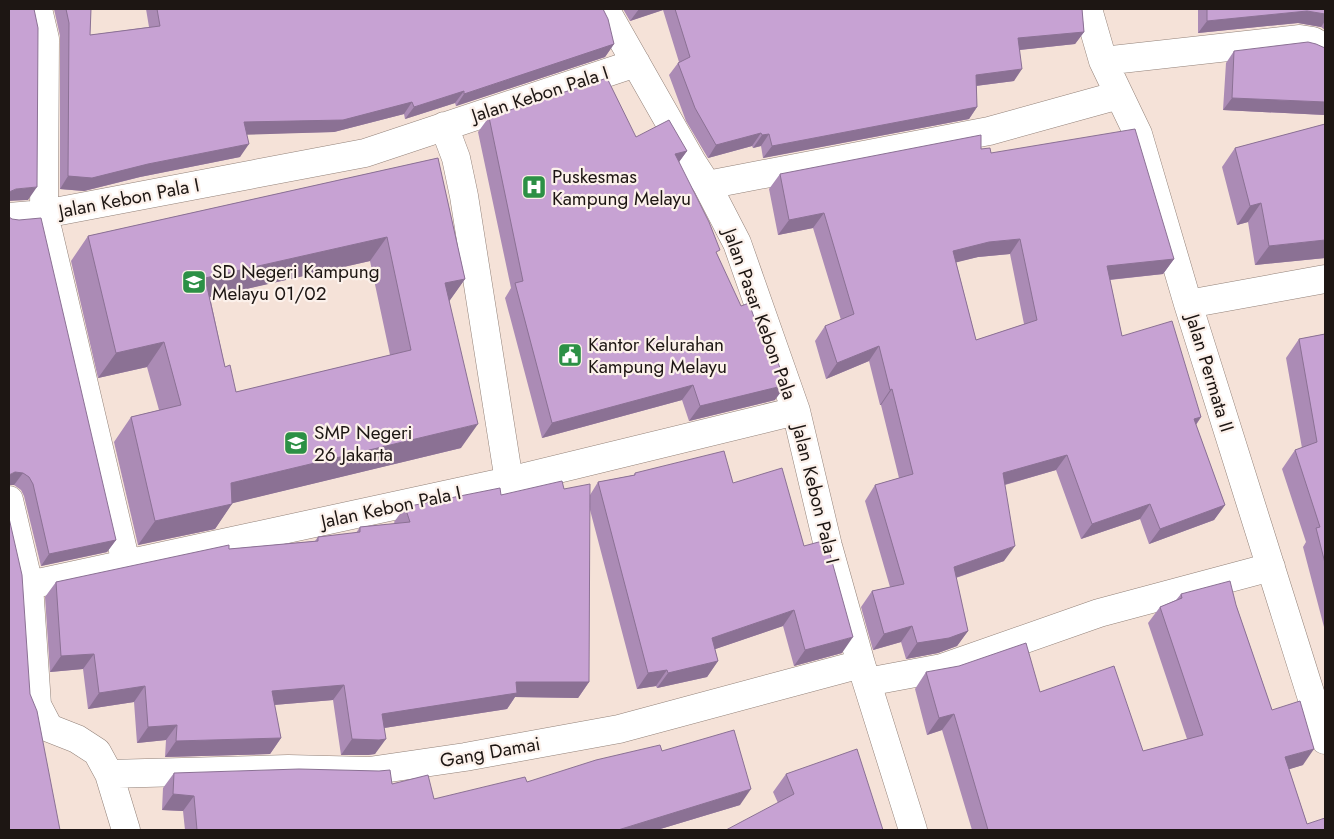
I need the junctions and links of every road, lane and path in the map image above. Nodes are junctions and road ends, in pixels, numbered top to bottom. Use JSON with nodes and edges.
{"nodes":[{"id":1,"x":38,"y":9,"type":"edge"},
{"id":2,"x":605,"y":9,"type":"edge"},
{"id":3,"x":1088,"y":9,"type":"edge"},
{"id":4,"x":1325,"y":48,"type":"edge"},
{"id":5,"x":1103,"y":61,"type":"junction"},
{"id":6,"x":636,"y":62,"type":"junction"},
{"id":7,"x":1119,"y":94,"type":"junction"},
{"id":8,"x":444,"y":126,"type":"junction"},
{"id":9,"x":707,"y":185,"type":"junction"},
{"id":10,"x":44,"y":214,"type":"junction"},
{"id":11,"x":9,"y":217,"type":"edge"},
{"id":12,"x":1325,"y":279,"type":"edge"},
{"id":13,"x":1188,"y":304,"type":"junction"},
{"id":14,"x":796,"y":411,"type":"junction"},
{"id":15,"x":509,"y":482,"type":"junction"},
{"id":16,"x":9,"y":500,"type":"edge"},
{"id":17,"x":126,"y":563,"type":"junction"},
{"id":18,"x":1270,"y":567,"type":"junction"},
{"id":19,"x":29,"y":585,"type":"junction"},
{"id":20,"x":864,"y":673,"type":"junction"},
{"id":21,"x":1325,"y":740,"type":"edge"},
{"id":22,"x":109,"y":774,"type":"junction"},
{"id":23,"x":126,"y":830,"type":"edge"},
{"id":24,"x":913,"y":830,"type":"edge"}],
"edges":[{"from":1,"to":10,"type":"street"},
{"from":2,"to":6,"type":"street","name":"Jalan Pasar Kebon Pala"},
{"from":3,"to":5,"type":"street","name":"Jalan Permata II"},
{"from":4,"to":5,"type":"street"},
{"from":5,"to":7,"type":"street","name":"Jalan Permata II"},
{"from":6,"to":8,"type":"street","name":"Jalan Kebon Pala I"},
{"from":6,"to":9,"type":"street","name":"Jalan Pasar Kebon Pala"},
{"from":7,"to":9,"type":"street"},
{"from":7,"to":13,"type":"street","name":"Jalan Permata II"},
{"from":8,"to":10,"type":"street","name":"Jalan Kebon Pala I"},
{"from":8,"to":15,"type":"street"},
{"from":9,"to":14,"type":"street","name":"Jalan Pasar Kebon Pala"},
{"from":10,"to":11,"type":"street"},
{"from":10,"to":17,"type":"street","name":"Jalan Kebon Pala I"},
{"from":12,"to":13,"type":"street"},
{"from":13,"to":18,"type":"street","name":"Jalan Permata II"},
{"from":14,"to":15,"type":"street","name":"Jalan Kebon Pala I"},
{"from":14,"to":20,"type":"street","name":"Jalan Kebon Pala I"},
{"from":15,"to":17,"type":"street","name":"Jalan Kebon Pala I"},
{"from":16,"to":19,"type":"street"},
{"from":17,"to":19,"type":"street","name":"Jalan Kebon Pala I"},
{"from":18,"to":20,"type":"street","name":"Gang Damai"},
{"from":18,"to":21,"type":"street","name":"Jalan Permata II"},
{"from":19,"to":22,"type":"street"},
{"from":20,"to":22,"type":"street","name":"Gang Damai"},
{"from":20,"to":24,"type":"street","name":"Jalan Kebon Pala I"},
{"from":22,"to":23,"type":"street"}]}
